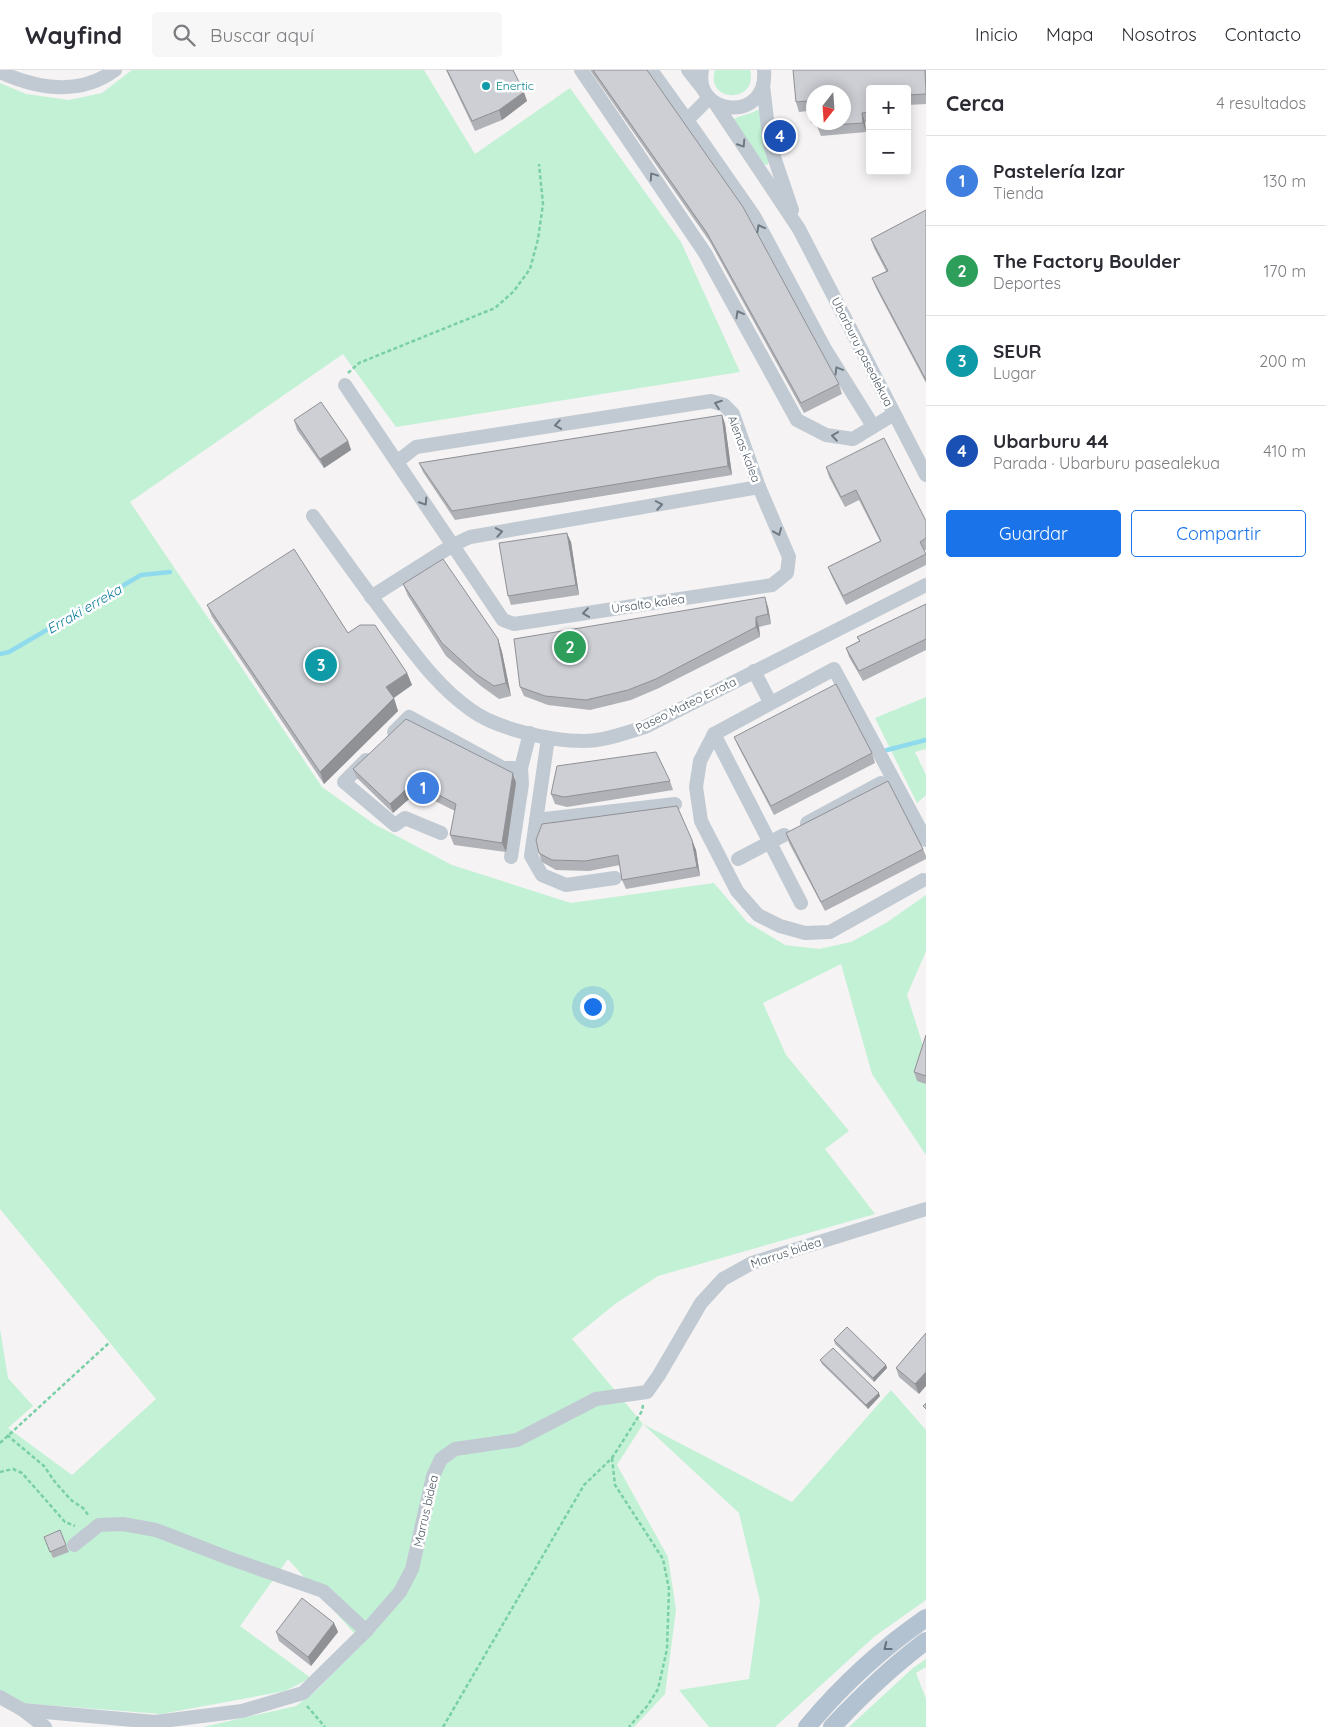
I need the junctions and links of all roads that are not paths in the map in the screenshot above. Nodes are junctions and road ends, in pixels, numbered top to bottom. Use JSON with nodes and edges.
{"nodes":[{"id":1,"x":115,"y":70,"type":"edge"},
{"id":2,"x":581,"y":70,"type":"edge"},
{"id":3,"x":651,"y":70,"type":"edge"},
{"id":4,"x":688,"y":70,"type":"edge"},
{"id":5,"x":702,"y":70,"type":"edge"},
{"id":6,"x":764,"y":70,"type":"edge"},
{"id":7,"x":0,"y":72,"type":"edge"},
{"id":8,"x":763,"y":85,"type":"junction"},
{"id":9,"x":710,"y":98,"type":"junction"},
{"id":10,"x":687,"y":120,"type":"junction"},
{"id":11,"x":799,"y":229,"type":"junction"},
{"id":12,"x":345,"y":385,"type":"road end"},
{"id":13,"x":894,"y":414,"type":"junction"},
{"id":14,"x":873,"y":426,"type":"junction"},
{"id":15,"x":398,"y":461,"type":"junction"},
{"id":16,"x":926,"y":475,"type":"edge"},
{"id":17,"x":759,"y":488,"type":"junction"},
{"id":18,"x":313,"y":516,"type":"dead end"},
{"id":19,"x":452,"y":545,"type":"junction"},
{"id":20,"x":926,"y":585,"type":"edge"},
{"id":21,"x":371,"y":597,"type":"junction"},
{"id":22,"x":754,"y":671,"type":"junction"},
{"id":23,"x":770,"y":702,"type":"junction"},
{"id":24,"x":530,"y":733,"type":"junction"},
{"id":25,"x":714,"y":734,"type":"junction"},
{"id":26,"x":548,"y":738,"type":"junction"},
{"id":27,"x":521,"y":768,"type":"junction"},
{"id":28,"x":881,"y":783,"type":"edge"},
{"id":29,"x":675,"y":804,"type":"edge"},
{"id":30,"x":536,"y":820,"type":"junction"},
{"id":31,"x":441,"y":833,"type":"dead end"},
{"id":32,"x":926,"y":840,"type":"edge"},
{"id":33,"x":511,"y":857,"type":"dead end"},
{"id":34,"x":725,"y":868,"type":"junction"},
{"id":35,"x":615,"y":878,"type":"dead end"},
{"id":36,"x":923,"y":880,"type":"dead end"},
{"id":37,"x":801,"y":903,"type":"dead end"},
{"id":38,"x":926,"y":1209,"type":"edge"},
{"id":39,"x":74,"y":1545,"type":"dead end"},
{"id":40,"x":926,"y":1618,"type":"edge"},
{"id":41,"x":366,"y":1631,"type":"junction"},
{"id":42,"x":926,"y":1641,"type":"edge"},
{"id":43,"x":0,"y":1696,"type":"edge"},
{"id":44,"x":22,"y":1710,"type":"junction"},
{"id":45,"x":45,"y":1727,"type":"edge"},
{"id":46,"x":806,"y":1727,"type":"edge"},
{"id":47,"x":832,"y":1727,"type":"edge"}],
"edges":[{"from":1,"to":7,"type":"street"},
{"from":14,"to":2,"type":"street","one_way":true},
{"from":3,"to":10,"type":"street"},
{"from":4,"to":9,"type":"street","name":"Ubarburu pasealekua"},
{"from":5,"to":9,"type":"street"},
{"from":6,"to":8,"type":"street","name":"Ubarburu pasealekua"},
{"from":8,"to":9,"type":"street"},
{"from":8,"to":11,"type":"street","name":"Ubarburu pasealekua"},
{"from":9,"to":10,"type":"street"},
{"from":9,"to":11,"type":"street","name":"Ubarburu pasealekua","one_way":true},
{"from":14,"to":10,"type":"street","one_way":true},
{"from":11,"to":13,"type":"street","name":"Ubarburu pasealekua"},
{"from":12,"to":15,"type":"street","name":"Ursalto kalea"},
{"from":13,"to":14,"type":"street"},
{"from":13,"to":16,"type":"street","name":"Ubarburu pasealekua"},
{"from":17,"to":15,"type":"street","name":"Aienas kalea","one_way":true},
{"from":15,"to":19,"type":"street","name":"Ursalto kalea","one_way":true},
{"from":19,"to":17,"type":"street","name":"Aienas kalea","one_way":true},
{"from":17,"to":19,"type":"street","name":"Ursalto kalea","one_way":true},
{"from":18,"to":21,"type":"street","name":"Paseo Mateo Errota"},
{"from":19,"to":21,"type":"street"},
{"from":20,"to":22,"type":"street","name":"Paseo Mateo Errota"},
{"from":21,"to":24,"type":"street","name":"Paseo Mateo Errota"},
{"from":22,"to":23,"type":"street"},
{"from":22,"to":26,"type":"street","name":"Paseo Mateo Errota"},
{"from":23,"to":25,"type":"street"},
{"from":23,"to":32,"type":"street"},
{"from":24,"to":26,"type":"street","name":"Paseo Mateo Errota"},
{"from":24,"to":27,"type":"street"},
{"from":25,"to":34,"type":"street"},
{"from":25,"to":37,"type":"street"},
{"from":26,"to":30,"type":"street"},
{"from":27,"to":31,"type":"street"},
{"from":27,"to":33,"type":"street"},
{"from":28,"to":34,"type":"street","bridge":true},
{"from":29,"to":30,"type":"street"},
{"from":30,"to":35,"type":"street"},
{"from":34,"to":36,"type":"street"},
{"from":38,"to":41,"type":"street","name":"Marrus bidea"},
{"from":39,"to":41,"type":"street"},
{"from":40,"to":46,"type":"main road","one_way":true},
{"from":41,"to":44,"type":"street","name":"Marrus bidea"},
{"from":42,"to":47,"type":"main road"},
{"from":43,"to":44,"type":"street","name":"Marrus bidea"},
{"from":44,"to":45,"type":"street"}]}
